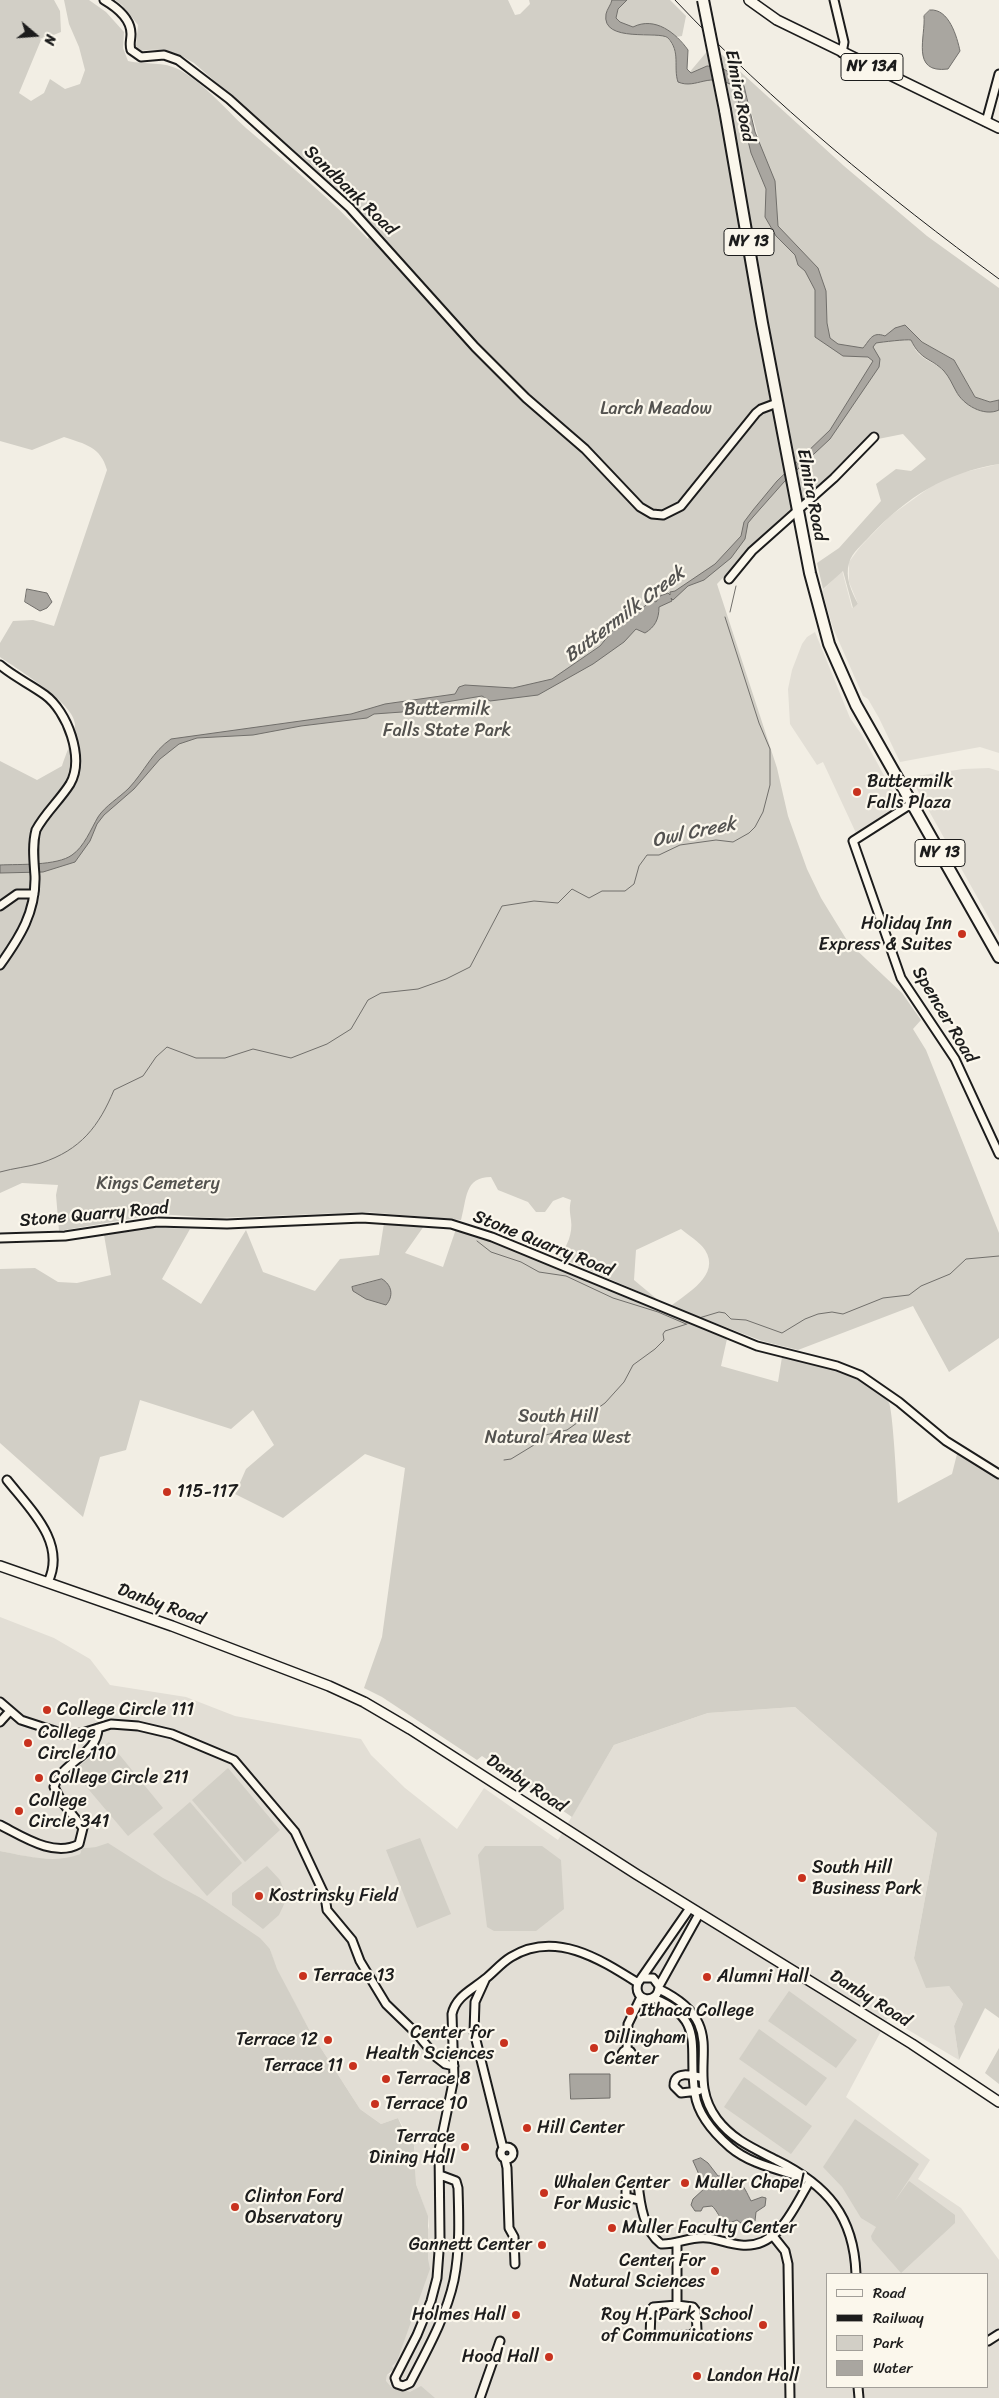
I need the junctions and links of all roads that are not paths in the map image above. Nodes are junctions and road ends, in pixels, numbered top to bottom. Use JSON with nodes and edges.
{"nodes":[{"id":1,"x":104,"y":0,"type":"edge"},
{"id":2,"x":703,"y":0,"type":"edge"},
{"id":3,"x":749,"y":0,"type":"edge"},
{"id":4,"x":834,"y":0,"type":"edge"},
{"id":5,"x":842,"y":52,"type":"junction"},
{"id":6,"x":999,"y":74,"type":"edge"},
{"id":7,"x":986,"y":122,"type":"junction"},
{"id":8,"x":999,"y":128,"type":"edge"},
{"id":9,"x":777,"y":403,"type":"junction"},
{"id":10,"x":874,"y":437,"type":"dead end"},
{"id":11,"x":798,"y":512,"type":"junction"},
{"id":12,"x":729,"y":579,"type":"dead end"},
{"id":13,"x":0,"y":665,"type":"edge"},
{"id":14,"x":911,"y":804,"type":"junction"},
{"id":15,"x":34,"y":894,"type":"junction"},
{"id":16,"x":0,"y":906,"type":"edge"},
{"id":17,"x":999,"y":957,"type":"edge"},
{"id":18,"x":0,"y":965,"type":"edge"},
{"id":19,"x":999,"y":1154,"type":"edge"},
{"id":20,"x":0,"y":1238,"type":"edge"},
{"id":21,"x":999,"y":1474,"type":"edge"},
{"id":22,"x":7,"y":1480,"type":"dead end"},
{"id":23,"x":0,"y":1566,"type":"edge"},
{"id":24,"x":48,"y":1582,"type":"junction"},
{"id":25,"x":0,"y":1702,"type":"edge"},
{"id":26,"x":9,"y":1712,"type":"junction"},
{"id":27,"x":0,"y":1722,"type":"edge"},
{"id":28,"x":98,"y":1728,"type":"junction"},
{"id":29,"x":0,"y":1825,"type":"edge"},
{"id":30,"x":690,"y":1908,"type":"junction"},
{"id":31,"x":699,"y":1914,"type":"junction"},
{"id":32,"x":485,"y":1979,"type":"junction"},
{"id":33,"x":641,"y":1980,"type":"junction"},
{"id":34,"x":659,"y":1987,"type":"junction"},
{"id":35,"x":641,"y":1998,"type":"junction"},
{"id":36,"x":653,"y":1998,"type":"junction"},
{"id":37,"x":628,"y":2050,"type":"dead end"},
{"id":38,"x":454,"y":2066,"type":"junction"},
{"id":39,"x":692,"y":2075,"type":"junction"},
{"id":40,"x":703,"y":2078,"type":"junction"},
{"id":41,"x":704,"y":2089,"type":"junction"},
{"id":42,"x":695,"y":2093,"type":"junction"},
{"id":43,"x":999,"y":2102,"type":"edge"},
{"id":44,"x":440,"y":2175,"type":"junction"},
{"id":45,"x":810,"y":2181,"type":"junction"},
{"id":46,"x":640,"y":2200,"type":"dead end"},
{"id":47,"x":773,"y":2236,"type":"junction"},
{"id":48,"x":677,"y":2242,"type":"junction"},
{"id":49,"x":515,"y":2264,"type":"dead end"},
{"id":50,"x":856,"y":2273,"type":"edge"},
{"id":51,"x":678,"y":2305,"type":"junction"},
{"id":52,"x":500,"y":2342,"type":"dead end"},
{"id":53,"x":480,"y":2398,"type":"edge"},
{"id":54,"x":790,"y":2398,"type":"edge"}],
"edges":[{"from":1,"to":9,"type":"street","name":"Sandbank Road"},
{"from":2,"to":9,"type":"highway","name":"Elmira Road","number":"NY 13","bridge":true},
{"from":3,"to":5,"type":"main road","number":"NY 13A"},
{"from":4,"to":5,"type":"street"},
{"from":5,"to":7,"type":"main road","number":"NY 13A"},
{"from":6,"to":7,"type":"street"},
{"from":7,"to":8,"type":"main road","number":"NY 13A"},
{"from":9,"to":11,"type":"highway","name":"Elmira Road","number":"NY 13"},
{"from":10,"to":11,"type":"street"},
{"from":11,"to":12,"type":"street"},
{"from":11,"to":14,"type":"highway","name":"Elmira Road","number":"NY 13"},
{"from":13,"to":15,"type":"street"},
{"from":14,"to":17,"type":"highway","name":"Elmira Road","number":"NY 13"},
{"from":14,"to":19,"type":"street","name":"Spencer Road"},
{"from":15,"to":16,"type":"street"},
{"from":15,"to":18,"type":"street"},
{"from":20,"to":21,"type":"street","name":"Stone Quarry Road"},
{"from":22,"to":24,"type":"street"},
{"from":23,"to":24,"type":"main road","name":"Danby Road"},
{"from":24,"to":30,"type":"main road","name":"Danby Road"},
{"from":25,"to":26,"type":"street"},
{"from":26,"to":27,"type":"street"},
{"from":26,"to":28,"type":"street"},
{"from":28,"to":29,"type":"street"},
{"from":28,"to":38,"type":"street"},
{"from":30,"to":31,"type":"main road","name":"Danby Road"},
{"from":30,"to":33,"type":"street"},
{"from":31,"to":34,"type":"street"},
{"from":31,"to":43,"type":"main road","name":"Danby Road"},
{"from":32,"to":33,"type":"street"},
{"from":32,"to":38,"type":"street"},
{"from":32,"to":49,"type":"street"},
{"from":33,"to":34,"type":"street"},
{"from":33,"to":35,"type":"street"},
{"from":34,"to":36,"type":"street"},
{"from":34,"to":40,"type":"street"},
{"from":35,"to":36,"type":"street"},
{"from":35,"to":37,"type":"street"},
{"from":36,"to":39,"type":"street"},
{"from":38,"to":44,"type":"street"},
{"from":39,"to":40,"type":"street"},
{"from":39,"to":42,"type":"street"},
{"from":39,"to":42,"type":"street"},
{"from":40,"to":41,"type":"street"},
{"from":41,"to":42,"type":"street"},
{"from":41,"to":45,"type":"street"},
{"from":42,"to":45,"type":"street"},
{"from":44,"to":44,"type":"street"},
{"from":45,"to":47,"type":"street"},
{"from":45,"to":50,"type":"street"},
{"from":46,"to":48,"type":"street"},
{"from":47,"to":48,"type":"street"},
{"from":47,"to":54,"type":"street"},
{"from":48,"to":51,"type":"street"},
{"from":51,"to":51,"type":"street"},
{"from":52,"to":53,"type":"street"}]}
